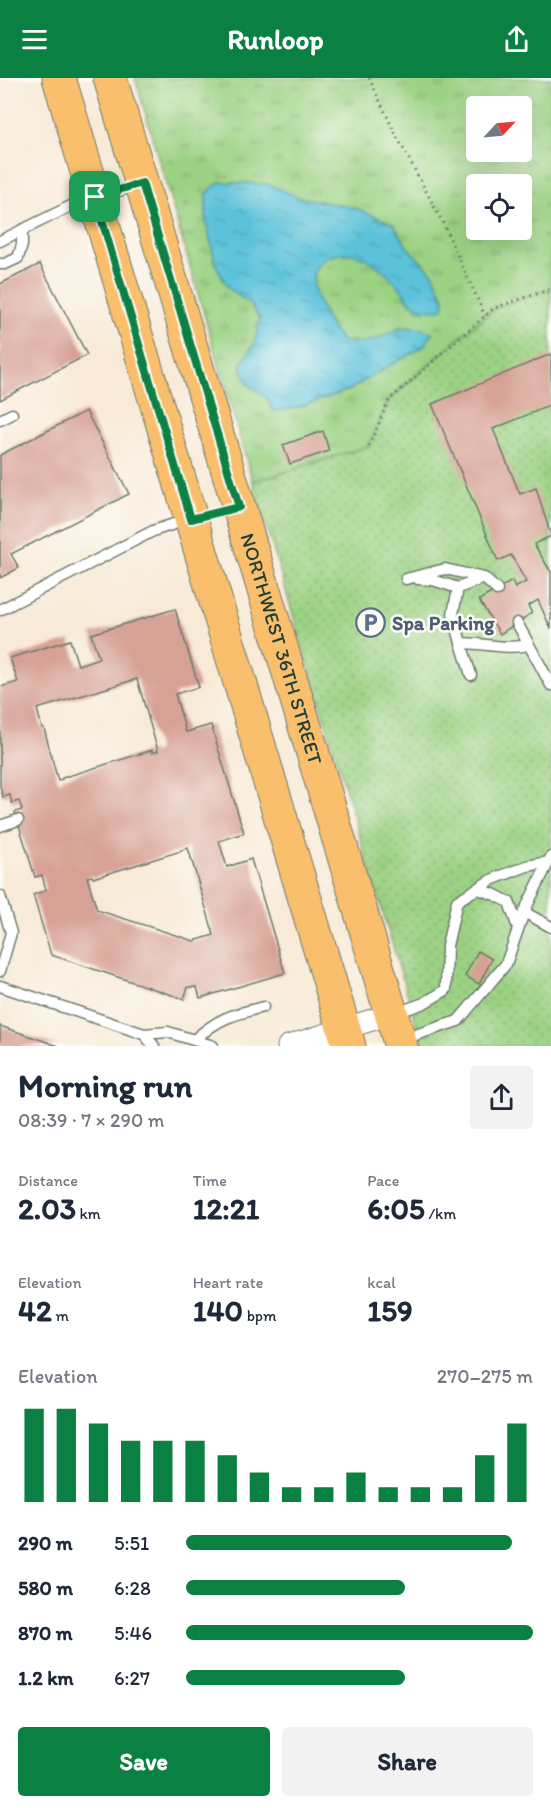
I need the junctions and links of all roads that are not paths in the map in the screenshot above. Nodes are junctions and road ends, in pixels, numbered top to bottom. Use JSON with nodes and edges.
{"nodes":[{"id":1,"x":59,"y":78,"type":"edge"},
{"id":2,"x":110,"y":78,"type":"edge"},
{"id":3,"x":142,"y":183,"type":"junction"},
{"id":4,"x":95,"y":197,"type":"junction"},
{"id":5,"x":22,"y":230,"type":"junction"},
{"id":6,"x":0,"y":242,"type":"edge"},
{"id":7,"x":0,"y":264,"type":"edge"},
{"id":8,"x":12,"y":414,"type":"dead end"},
{"id":9,"x":0,"y":420,"type":"edge"},
{"id":10,"x":239,"y":507,"type":"junction"},
{"id":11,"x":191,"y":519,"type":"junction"},
{"id":12,"x":484,"y":578,"type":"junction"},
{"id":13,"x":458,"y":588,"type":"junction"},
{"id":14,"x":497,"y":590,"type":"dead end"},
{"id":15,"x":0,"y":610,"type":"edge"},
{"id":16,"x":518,"y":623,"type":"dead end"},
{"id":17,"x":460,"y":643,"type":"junction"},
{"id":18,"x":528,"y":645,"type":"junction"},
{"id":19,"x":471,"y":675,"type":"dead end"},
{"id":20,"x":551,"y":684,"type":"edge"},
{"id":21,"x":18,"y":820,"type":"dead end"},
{"id":22,"x":0,"y":826,"type":"edge"},
{"id":23,"x":550,"y":859,"type":"edge"},
{"id":24,"x":478,"y":890,"type":"junction"},
{"id":25,"x":0,"y":896,"type":"edge"},
{"id":26,"x":524,"y":912,"type":"junction"},
{"id":27,"x":551,"y":927,"type":"edge"},
{"id":28,"x":518,"y":928,"type":"junction"},
{"id":29,"x":0,"y":971,"type":"edge"},
{"id":30,"x":0,"y":986,"type":"edge"},
{"id":31,"x":263,"y":1007,"type":"dead end"},
{"id":32,"x":144,"y":1034,"type":"junction"},
{"id":33,"x":346,"y":1037,"type":"edge"},
{"id":34,"x":394,"y":1037,"type":"edge"},
{"id":35,"x":194,"y":1040,"type":"junction"},
{"id":36,"x":154,"y":1046,"type":"edge"},
{"id":37,"x":213,"y":1046,"type":"edge"},
{"id":38,"x":288,"y":1046,"type":"edge"}],
"edges":[{"from":1,"to":4,"type":"main road"},
{"from":2,"to":3,"type":"main road","name":"NORTHWEST 36TH STREET"},
{"from":3,"to":4,"type":"lane"},
{"from":3,"to":10,"type":"main road","name":"NORTHWEST 36TH STREET"},
{"from":4,"to":5,"type":"lane"},
{"from":4,"to":11,"type":"main road"},
{"from":5,"to":6,"type":"lane"},
{"from":5,"to":7,"type":"lane"},
{"from":8,"to":9,"type":"lane"},
{"from":10,"to":11,"type":"main road"},
{"from":10,"to":34,"type":"main road","name":"NORTHWEST 36TH STREET"},
{"from":11,"to":15,"type":"lane"},
{"from":11,"to":33,"type":"main road"},
{"from":12,"to":13,"type":"lane"},
{"from":12,"to":13,"type":"lane"},
{"from":12,"to":14,"type":"lane"},
{"from":13,"to":17,"type":"lane"},
{"from":16,"to":18,"type":"lane"},
{"from":17,"to":18,"type":"lane"},
{"from":17,"to":19,"type":"lane"},
{"from":18,"to":20,"type":"lane"},
{"from":21,"to":22,"type":"lane"},
{"from":23,"to":24,"type":"lane"},
{"from":23,"to":26,"type":"lane"},
{"from":24,"to":28,"type":"lane"},
{"from":24,"to":34,"type":"lane"},
{"from":25,"to":29,"type":"lane"},
{"from":26,"to":27,"type":"lane"},
{"from":26,"to":28,"type":"lane"},
{"from":28,"to":34,"type":"lane"},
{"from":30,"to":32,"type":"lane"},
{"from":31,"to":35,"type":"lane"},
{"from":32,"to":35,"type":"lane"},
{"from":32,"to":36,"type":"lane"},
{"from":33,"to":34,"type":"street"},
{"from":33,"to":38,"type":"street"},
{"from":35,"to":37,"type":"lane"}]}
